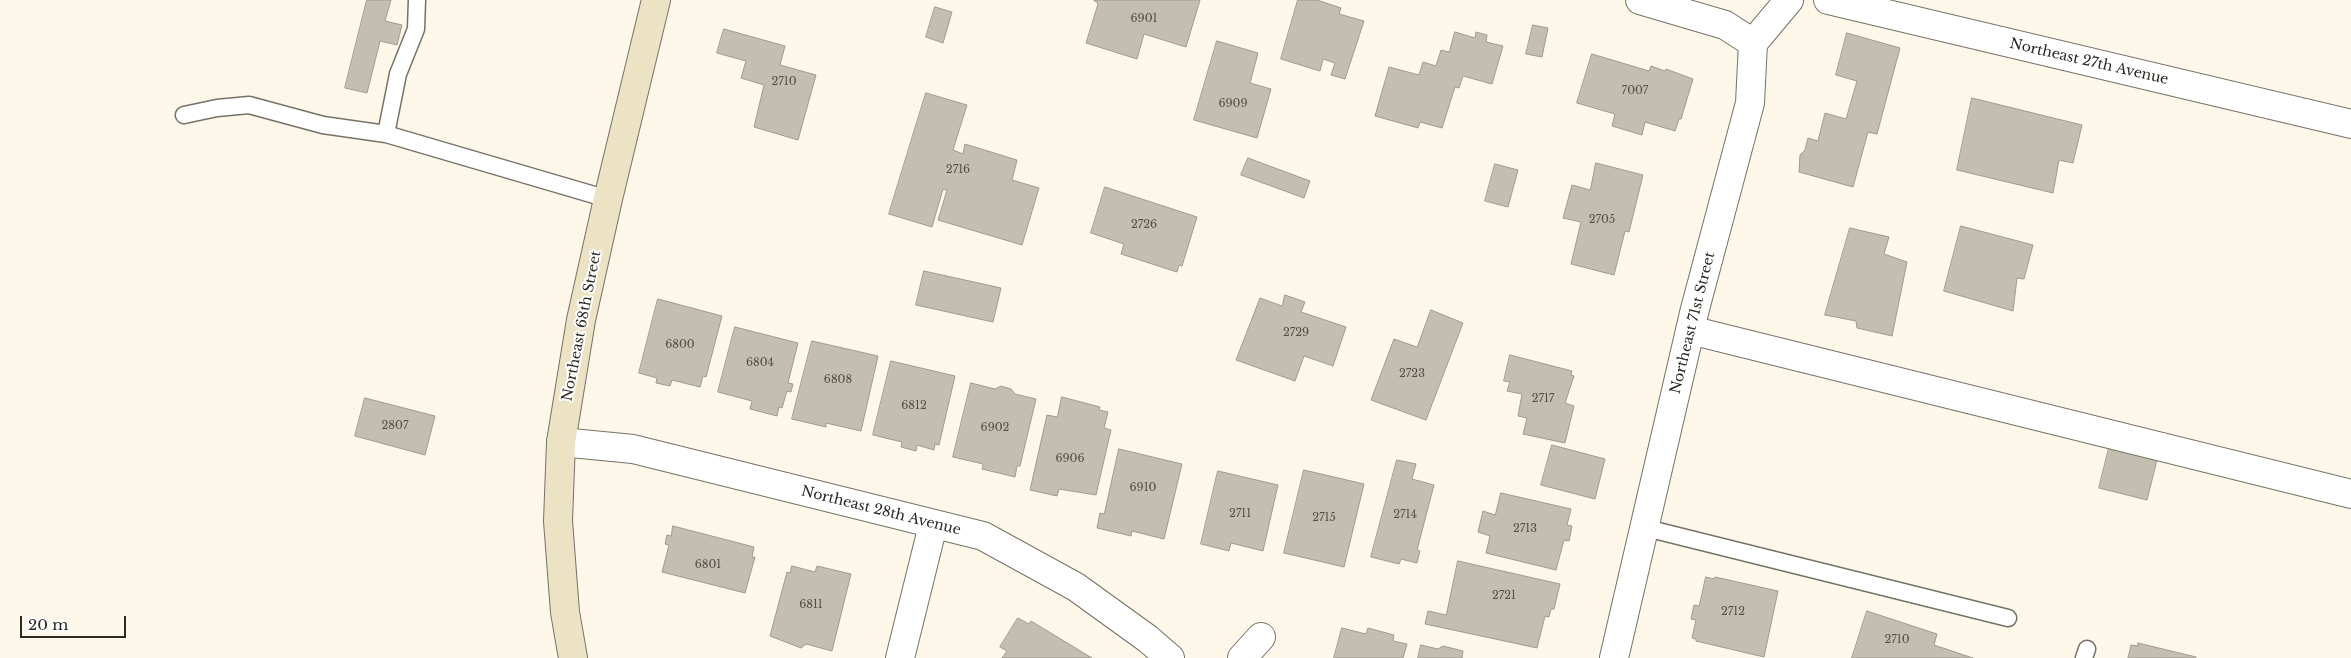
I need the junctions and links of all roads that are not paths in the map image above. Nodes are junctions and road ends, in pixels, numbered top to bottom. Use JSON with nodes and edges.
{"nodes":[{"id":1,"x":417,"y":0,"type":"edge"},
{"id":2,"x":656,"y":0,"type":"edge"},
{"id":3,"x":1640,"y":0,"type":"edge"},
{"id":4,"x":1789,"y":0,"type":"edge"},
{"id":5,"x":1828,"y":0,"type":"edge"},
{"id":6,"x":1753,"y":43,"type":"junction"},
{"id":7,"x":184,"y":115,"type":"dead end"},
{"id":8,"x":2351,"y":124,"type":"edge"},
{"id":9,"x":386,"y":134,"type":"junction"},
{"id":10,"x":608,"y":198,"type":"junction"},
{"id":11,"x":1690,"y":330,"type":"junction"},
{"id":12,"x":561,"y":442,"type":"junction"},
{"id":13,"x":2351,"y":494,"type":"edge"},
{"id":14,"x":933,"y":525,"type":"junction"},
{"id":15,"x":1646,"y":528,"type":"junction"},
{"id":16,"x":2008,"y":618,"type":"dead end"},
{"id":17,"x":1261,"y":637,"type":"dead end"},
{"id":18,"x":573,"y":658,"type":"edge"},
{"id":19,"x":900,"y":658,"type":"edge"},
{"id":20,"x":1170,"y":658,"type":"edge"},
{"id":21,"x":1242,"y":658,"type":"edge"},
{"id":22,"x":1614,"y":658,"type":"edge"}],
"edges":[{"from":1,"to":9,"type":"lane"},
{"from":2,"to":10,"type":"street","name":"Northeast 68th Street"},
{"from":3,"to":6,"type":"street"},
{"from":4,"to":6,"type":"street"},
{"from":5,"to":8,"type":"street","name":"Northeast 27th Avenue"},
{"from":6,"to":11,"type":"street","name":"Northeast 71st Street"},
{"from":7,"to":9,"type":"lane"},
{"from":9,"to":10,"type":"lane"},
{"from":10,"to":12,"type":"street","name":"Northeast 68th Street"},
{"from":11,"to":13,"type":"street"},
{"from":11,"to":15,"type":"street","name":"Northeast 71st Street"},
{"from":12,"to":14,"type":"street","name":"Northeast 28th Avenue"},
{"from":12,"to":18,"type":"street","name":"Northeast 68th Street"},
{"from":14,"to":19,"type":"street"},
{"from":14,"to":20,"type":"street","name":"Northeast 28th Avenue"},
{"from":15,"to":16,"type":"lane"},
{"from":15,"to":22,"type":"street","name":"Northeast 71st Street"},
{"from":17,"to":21,"type":"street"}]}
